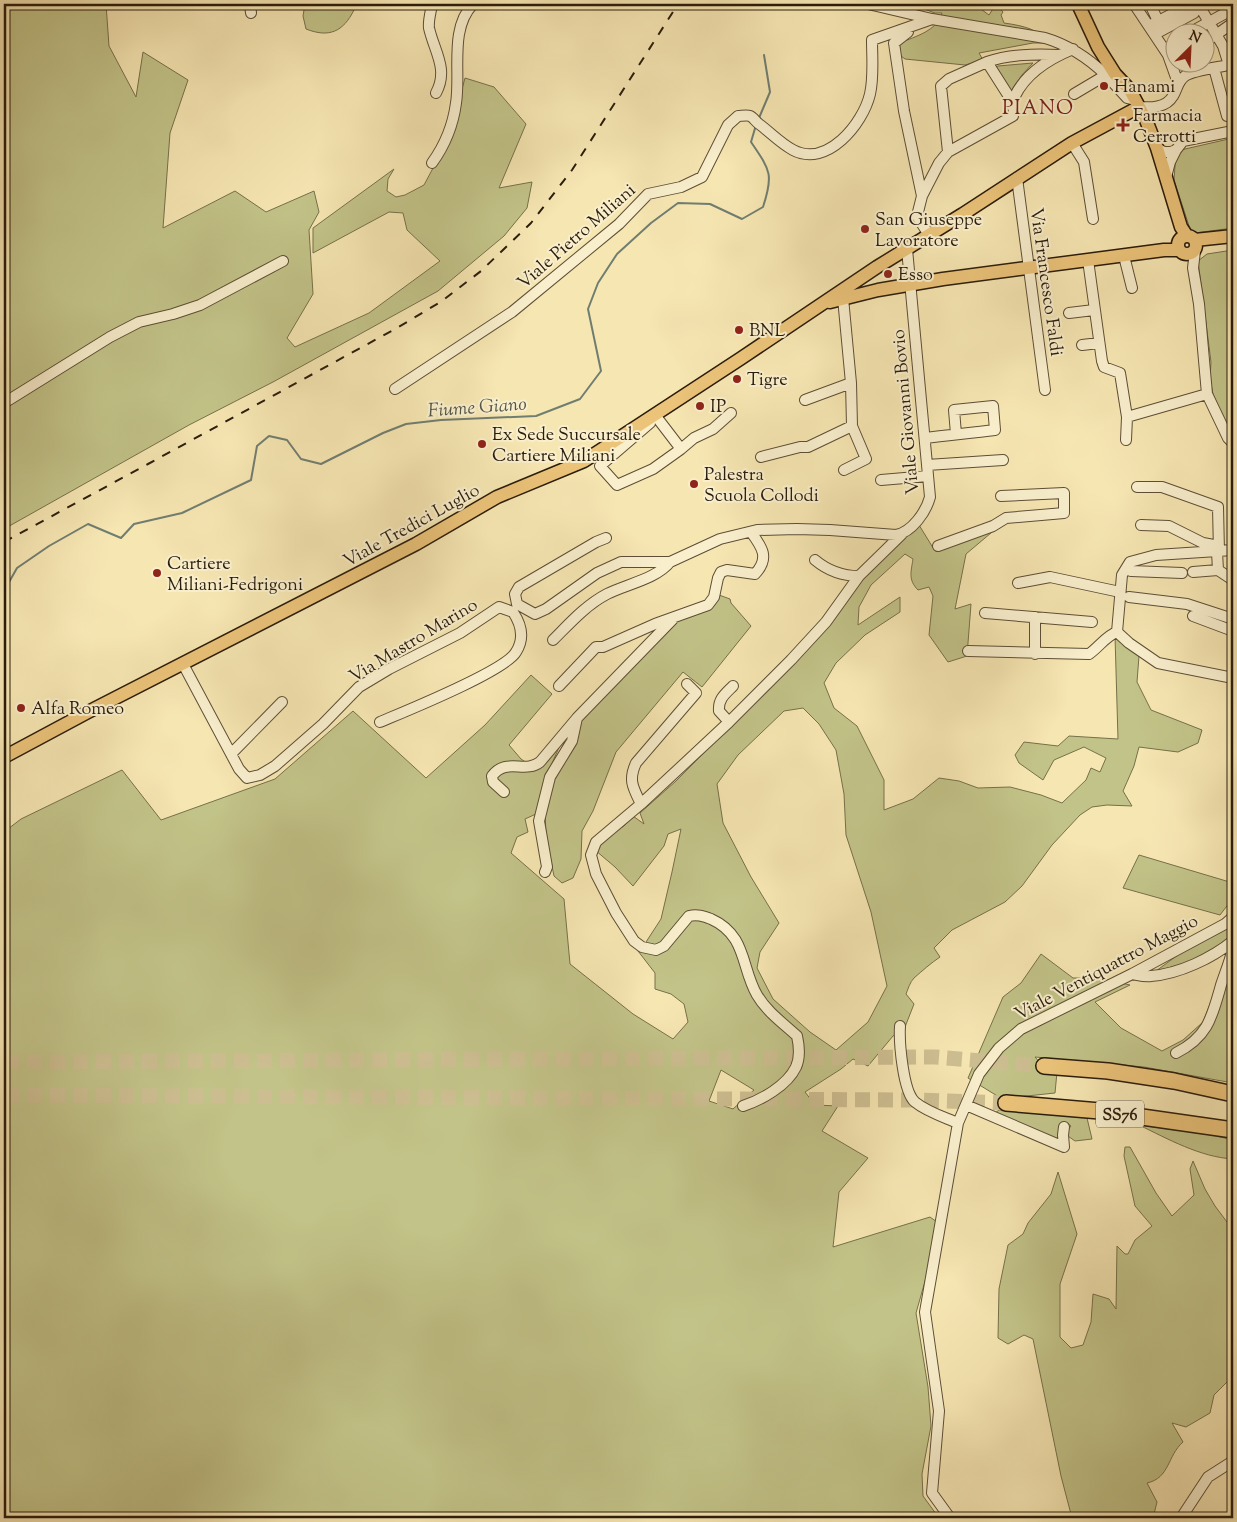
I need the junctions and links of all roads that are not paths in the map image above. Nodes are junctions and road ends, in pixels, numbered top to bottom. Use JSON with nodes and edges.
{"nodes":[{"id":1,"x":432,"y":4,"type":"edge"},
{"id":2,"x":473,"y":4,"type":"edge"},
{"id":3,"x":868,"y":4,"type":"edge"},
{"id":4,"x":1078,"y":4,"type":"edge"},
{"id":5,"x":1134,"y":4,"type":"edge"},
{"id":6,"x":1150,"y":4,"type":"edge"},
{"id":7,"x":1191,"y":4,"type":"edge"},
{"id":8,"x":908,"y":8,"type":"edge"},
{"id":9,"x":1233,"y":9,"type":"edge"},
{"id":10,"x":932,"y":19,"type":"junction"},
{"id":11,"x":1169,"y":22,"type":"edge"},
{"id":12,"x":1207,"y":22,"type":"joint"},
{"id":13,"x":1233,"y":23,"type":"edge"},
{"id":14,"x":918,"y":24,"type":"junction"},
{"id":15,"x":1164,"y":24,"type":"edge"},
{"id":16,"x":1154,"y":27,"type":"junction"},
{"id":17,"x":1214,"y":32,"type":"edge"},
{"id":18,"x":1216,"y":35,"type":"junction"},
{"id":19,"x":1164,"y":46,"type":"edge"},
{"id":20,"x":1073,"y":49,"type":"junction"},
{"id":21,"x":1059,"y":55,"type":"junction"},
{"id":22,"x":987,"y":62,"type":"junction"},
{"id":23,"x":1232,"y":65,"type":"edge"},
{"id":24,"x":1214,"y":68,"type":"joint"},
{"id":25,"x":1175,"y":72,"type":"edge"},
{"id":26,"x":1198,"y":72,"type":"edge"},
{"id":27,"x":1106,"y":75,"type":"junction"},
{"id":28,"x":1178,"y":83,"type":"junction"},
{"id":29,"x":436,"y":93,"type":"dead end"},
{"id":30,"x":1074,"y":94,"type":"dead end"},
{"id":31,"x":1137,"y":103,"type":"junction"},
{"id":32,"x":1015,"y":111,"type":"junction"},
{"id":33,"x":1227,"y":116,"type":"dead end"},
{"id":34,"x":1233,"y":131,"type":"edge"},
{"id":35,"x":1072,"y":143,"type":"junction"},
{"id":36,"x":1157,"y":148,"type":"junction"},
{"id":37,"x":1176,"y":150,"type":"junction"},
{"id":38,"x":948,"y":152,"type":"junction"},
{"id":39,"x":432,"y":163,"type":"dead end"},
{"id":40,"x":1166,"y":177,"type":"junction"},
{"id":41,"x":1017,"y":178,"type":"junction"},
{"id":42,"x":922,"y":196,"type":"junction"},
{"id":43,"x":1093,"y":219,"type":"dead end"},
{"id":44,"x":926,"y":231,"type":"junction"},
{"id":45,"x":1233,"y":236,"type":"edge"},
{"id":46,"x":1233,"y":242,"type":"edge"},
{"id":47,"x":1187,"y":243,"type":"junction"},
{"id":48,"x":907,"y":249,"type":"junction"},
{"id":49,"x":1124,"y":256,"type":"junction"},
{"id":50,"x":1088,"y":260,"type":"junction"},
{"id":51,"x":283,"y":261,"type":"dead end"},
{"id":52,"x":1029,"y":268,"type":"junction"},
{"id":53,"x":910,"y":285,"type":"junction"},
{"id":54,"x":1132,"y":288,"type":"dead end"},
{"id":55,"x":843,"y":298,"type":"junction"},
{"id":56,"x":823,"y":304,"type":"junction"},
{"id":57,"x":1094,"y":310,"type":"junction"},
{"id":58,"x":1069,"y":313,"type":"dead end"},
{"id":59,"x":1099,"y":343,"type":"junction"},
{"id":60,"x":1082,"y":345,"type":"dead end"},
{"id":61,"x":851,"y":383,"type":"junction"},
{"id":62,"x":395,"y":389,"type":"dead end"},
{"id":63,"x":1045,"y":390,"type":"dead end"},
{"id":64,"x":1207,"y":394,"type":"junction"},
{"id":65,"x":805,"y":400,"type":"dead end"},
{"id":66,"x":4,"y":403,"type":"edge"},
{"id":67,"x":731,"y":413,"type":"dead end"},
{"id":68,"x":655,"y":416,"type":"junction"},
{"id":69,"x":1127,"y":416,"type":"junction"},
{"id":70,"x":852,"y":426,"type":"junction"},
{"id":71,"x":956,"y":434,"type":"junction"},
{"id":72,"x":925,"y":438,"type":"junction"},
{"id":73,"x":1126,"y":440,"type":"dead end"},
{"id":74,"x":1233,"y":443,"type":"edge"},
{"id":75,"x":680,"y":449,"type":"junction"},
{"id":76,"x":761,"y":457,"type":"dead end"},
{"id":77,"x":1003,"y":460,"type":"dead end"},
{"id":78,"x":927,"y":465,"type":"junction"},
{"id":79,"x":844,"y":470,"type":"dead end"},
{"id":80,"x":928,"y":476,"type":"junction"},
{"id":81,"x":881,"y":480,"type":"dead end"},
{"id":82,"x":1137,"y":487,"type":"dead end"},
{"id":83,"x":1001,"y":496,"type":"dead end"},
{"id":84,"x":1141,"y":525,"type":"dead end"},
{"id":85,"x":751,"y":532,"type":"junction"},
{"id":86,"x":902,"y":534,"type":"junction"},
{"id":87,"x":606,"y":538,"type":"dead end"},
{"id":88,"x":938,"y":546,"type":"dead end"},
{"id":89,"x":1218,"y":550,"type":"junction"},
{"id":90,"x":1233,"y":550,"type":"edge"},
{"id":91,"x":1158,"y":555,"type":"junction"},
{"id":92,"x":815,"y":560,"type":"dead end"},
{"id":93,"x":670,"y":562,"type":"junction"},
{"id":94,"x":1218,"y":570,"type":"junction"},
{"id":95,"x":1131,"y":571,"type":"dead end"},
{"id":96,"x":1158,"y":572,"type":"junction"},
{"id":97,"x":1193,"y":572,"type":"dead end"},
{"id":98,"x":1182,"y":573,"type":"dead end"},
{"id":99,"x":859,"y":576,"type":"junction"},
{"id":100,"x":1233,"y":580,"type":"edge"},
{"id":101,"x":1018,"y":583,"type":"dead end"},
{"id":102,"x":1125,"y":594,"type":"junction"},
{"id":103,"x":515,"y":608,"type":"junction"},
{"id":104,"x":985,"y":613,"type":"dead end"},
{"id":105,"x":1192,"y":616,"type":"dead end"},
{"id":106,"x":1208,"y":616,"type":"junction"},
{"id":107,"x":1035,"y":617,"type":"junction"},
{"id":108,"x":674,"y":618,"type":"junction"},
{"id":109,"x":1233,"y":619,"type":"edge"},
{"id":110,"x":1092,"y":622,"type":"dead end"},
{"id":111,"x":1117,"y":632,"type":"junction"},
{"id":112,"x":1233,"y":632,"type":"edge"},
{"id":113,"x":553,"y":640,"type":"dead end"},
{"id":114,"x":968,"y":651,"type":"dead end"},
{"id":115,"x":1035,"y":654,"type":"junction"},
{"id":116,"x":183,"y":664,"type":"junction"},
{"id":117,"x":1233,"y":678,"type":"edge"},
{"id":118,"x":687,"y":684,"type":"dead end"},
{"id":119,"x":559,"y":686,"type":"dead end"},
{"id":120,"x":733,"y":686,"type":"dead end"},
{"id":121,"x":282,"y":702,"type":"dead end"},
{"id":122,"x":577,"y":718,"type":"junction"},
{"id":123,"x":380,"y":722,"type":"dead end"},
{"id":124,"x":729,"y":722,"type":"junction"},
{"id":125,"x":231,"y":754,"type":"junction"},
{"id":126,"x":4,"y":756,"type":"edge"},
{"id":127,"x":504,"y":792,"type":"dead end"},
{"id":128,"x":640,"y":804,"type":"junction"},
{"id":129,"x":545,"y":872,"type":"dead end"},
{"id":130,"x":1233,"y":917,"type":"edge"},
{"id":131,"x":1233,"y":941,"type":"edge"},
{"id":132,"x":1233,"y":948,"type":"edge"},
{"id":133,"x":1132,"y":974,"type":"junction"},
{"id":134,"x":900,"y":1026,"type":"dead end"},
{"id":135,"x":1176,"y":1053,"type":"dead end"},
{"id":136,"x":1044,"y":1066,"type":"tunnel mouth"},
{"id":137,"x":1233,"y":1094,"type":"edge"},
{"id":138,"x":1006,"y":1104,"type":"tunnel mouth"},
{"id":139,"x":966,"y":1105,"type":"junction"},
{"id":140,"x":743,"y":1106,"type":"dead end"},
{"id":141,"x":958,"y":1123,"type":"junction"},
{"id":142,"x":1064,"y":1127,"type":"dead end"},
{"id":143,"x":1233,"y":1130,"type":"edge"},
{"id":144,"x":1233,"y":1461,"type":"edge"},
{"id":145,"x":950,"y":1518,"type":"edge"},
{"id":146,"x":1181,"y":1518,"type":"edge"}],
"edges":[{"from":1,"to":29,"type":"street"},
{"from":2,"to":39,"type":"street"},
{"from":3,"to":8,"type":"street"},
{"from":4,"to":31,"type":"main road"},
{"from":5,"to":16,"type":"street"},
{"from":6,"to":16,"type":"street"},
{"from":7,"to":16,"type":"street"},
{"from":8,"to":10,"type":"street"},
{"from":9,"to":12,"type":"street"},
{"from":10,"to":14,"type":"street","name":"Viale Pietro Miliani"},
{"from":10,"to":20,"type":"street","name":"Viale Pietro Miliani"},
{"from":11,"to":12,"type":"street"},
{"from":13,"to":18,"type":"street"},
{"from":14,"to":42,"type":"street"},
{"from":14,"to":62,"type":"street","name":"Viale Pietro Miliani"},
{"from":15,"to":16,"type":"street"},
{"from":16,"to":19,"type":"street"},
{"from":17,"to":18,"type":"street"},
{"from":18,"to":23,"type":"street"},
{"from":20,"to":21,"type":"street"},
{"from":20,"to":27,"type":"street","name":"Viale Pietro Miliani"},
{"from":21,"to":22,"type":"street"},
{"from":21,"to":32,"type":"street"},
{"from":22,"to":32,"type":"street"},
{"from":22,"to":38,"type":"street"},
{"from":23,"to":24,"type":"street"},
{"from":24,"to":33,"type":"street"},
{"from":25,"to":28,"type":"street"},
{"from":26,"to":28,"type":"street"},
{"from":27,"to":30,"type":"street"},
{"from":27,"to":31,"type":"street","name":"Viale Pietro Miliani"},
{"from":28,"to":31,"type":"street"},
{"from":31,"to":35,"type":"main road"},
{"from":31,"to":36,"type":"main road"},
{"from":32,"to":38,"type":"street"},
{"from":34,"to":37,"type":"street"},
{"from":35,"to":41,"type":"main road"},
{"from":35,"to":43,"type":"street"},
{"from":36,"to":37,"type":"street"},
{"from":36,"to":40,"type":"main road"},
{"from":37,"to":40,"type":"street"},
{"from":38,"to":42,"type":"street"},
{"from":40,"to":47,"type":"main road"},
{"from":41,"to":44,"type":"main road"},
{"from":41,"to":52,"type":"street","name":"Via Francesco Faldi"},
{"from":42,"to":44,"type":"street"},
{"from":44,"to":48,"type":"main road"},
{"from":45,"to":47,"type":"main road"},
{"from":46,"to":47,"type":"main road"},
{"from":47,"to":49,"type":"main road"},
{"from":47,"to":64,"type":"street"},
{"from":48,"to":53,"type":"street","name":"Viale Giovanni Bovio"},
{"from":48,"to":56,"type":"main road"},
{"from":49,"to":50,"type":"main road"},
{"from":49,"to":54,"type":"street"},
{"from":50,"to":52,"type":"main road"},
{"from":50,"to":57,"type":"street"},
{"from":51,"to":66,"type":"street"},
{"from":52,"to":53,"type":"main road"},
{"from":52,"to":63,"type":"street","name":"Via Francesco Faldi"},
{"from":53,"to":55,"type":"main road"},
{"from":53,"to":72,"type":"street","name":"Viale Giovanni Bovio"},
{"from":55,"to":56,"type":"main road"},
{"from":55,"to":61,"type":"street"},
{"from":56,"to":68,"type":"main road","name":"Viale Tredici Luglio"},
{"from":57,"to":58,"type":"street"},
{"from":57,"to":59,"type":"street"},
{"from":59,"to":60,"type":"street"},
{"from":59,"to":69,"type":"street"},
{"from":61,"to":65,"type":"street"},
{"from":61,"to":70,"type":"street"},
{"from":64,"to":69,"type":"street"},
{"from":64,"to":74,"type":"street"},
{"from":67,"to":75,"type":"street"},
{"from":68,"to":75,"type":"street"},
{"from":68,"to":75,"type":"street","name":"Viale Tredici Luglio"},
{"from":68,"to":116,"type":"main road","name":"Viale Tredici Luglio"},
{"from":69,"to":73,"type":"street"},
{"from":70,"to":76,"type":"street"},
{"from":70,"to":79,"type":"street"},
{"from":71,"to":71,"type":"street"},
{"from":71,"to":72,"type":"street"},
{"from":72,"to":78,"type":"street","name":"Viale Giovanni Bovio"},
{"from":77,"to":78,"type":"street"},
{"from":78,"to":80,"type":"street","name":"Viale Giovanni Bovio"},
{"from":80,"to":81,"type":"street"},
{"from":80,"to":86,"type":"street","name":"Viale Giovanni Bovio"},
{"from":82,"to":89,"type":"street"},
{"from":83,"to":88,"type":"street"},
{"from":84,"to":89,"type":"street"},
{"from":85,"to":86,"type":"street"},
{"from":85,"to":93,"type":"street"},
{"from":85,"to":108,"type":"street"},
{"from":86,"to":99,"type":"street","name":"Viale Giovanni Bovio"},
{"from":87,"to":103,"type":"street"},
{"from":89,"to":90,"type":"street"},
{"from":89,"to":91,"type":"street"},
{"from":89,"to":94,"type":"street"},
{"from":91,"to":96,"type":"street"},
{"from":91,"to":102,"type":"street"},
{"from":92,"to":99,"type":"street"},
{"from":93,"to":103,"type":"street"},
{"from":93,"to":113,"type":"street"},
{"from":94,"to":97,"type":"street"},
{"from":94,"to":100,"type":"street"},
{"from":95,"to":96,"type":"street"},
{"from":96,"to":98,"type":"street"},
{"from":99,"to":124,"type":"street","name":"Viale Giovanni Bovio"},
{"from":101,"to":102,"type":"street"},
{"from":102,"to":106,"type":"street"},
{"from":102,"to":111,"type":"street"},
{"from":103,"to":123,"type":"street"},
{"from":103,"to":125,"type":"street","name":"Via Mastro Marino"},
{"from":104,"to":107,"type":"street"},
{"from":105,"to":106,"type":"street"},
{"from":106,"to":109,"type":"street"},
{"from":106,"to":112,"type":"street"},
{"from":107,"to":110,"type":"street"},
{"from":107,"to":115,"type":"street"},
{"from":108,"to":119,"type":"street"},
{"from":108,"to":122,"type":"street"},
{"from":111,"to":115,"type":"street"},
{"from":111,"to":117,"type":"street"},
{"from":114,"to":115,"type":"street"},
{"from":116,"to":125,"type":"street","name":"Via Mastro Marino"},
{"from":116,"to":126,"type":"main road","name":"Viale Tredici Luglio"},
{"from":118,"to":128,"type":"street"},
{"from":120,"to":124,"type":"street"},
{"from":121,"to":125,"type":"street"},
{"from":122,"to":127,"type":"street"},
{"from":122,"to":129,"type":"street"},
{"from":124,"to":128,"type":"street","name":"Viale Giovanni Bovio"},
{"from":128,"to":140,"type":"street","name":"Viale Giovanni Bovio"},
{"from":130,"to":133,"type":"street","name":"Viale Ventiquattro Maggio"},
{"from":131,"to":133,"type":"street"},
{"from":132,"to":135,"type":"street"},
{"from":133,"to":139,"type":"street","name":"Viale Ventiquattro Maggio"},
{"from":134,"to":141,"type":"street"},
{"from":136,"to":137,"type":"highway","number":"SS76"},
{"from":138,"to":143,"type":"highway","number":"SS76"},
{"from":139,"to":141,"type":"street","name":"Viale Ventiquattro Maggio"},
{"from":139,"to":142,"type":"street"},
{"from":141,"to":145,"type":"street","name":"Viale Ventiquattro Maggio"},
{"from":144,"to":146,"type":"street"}]}
